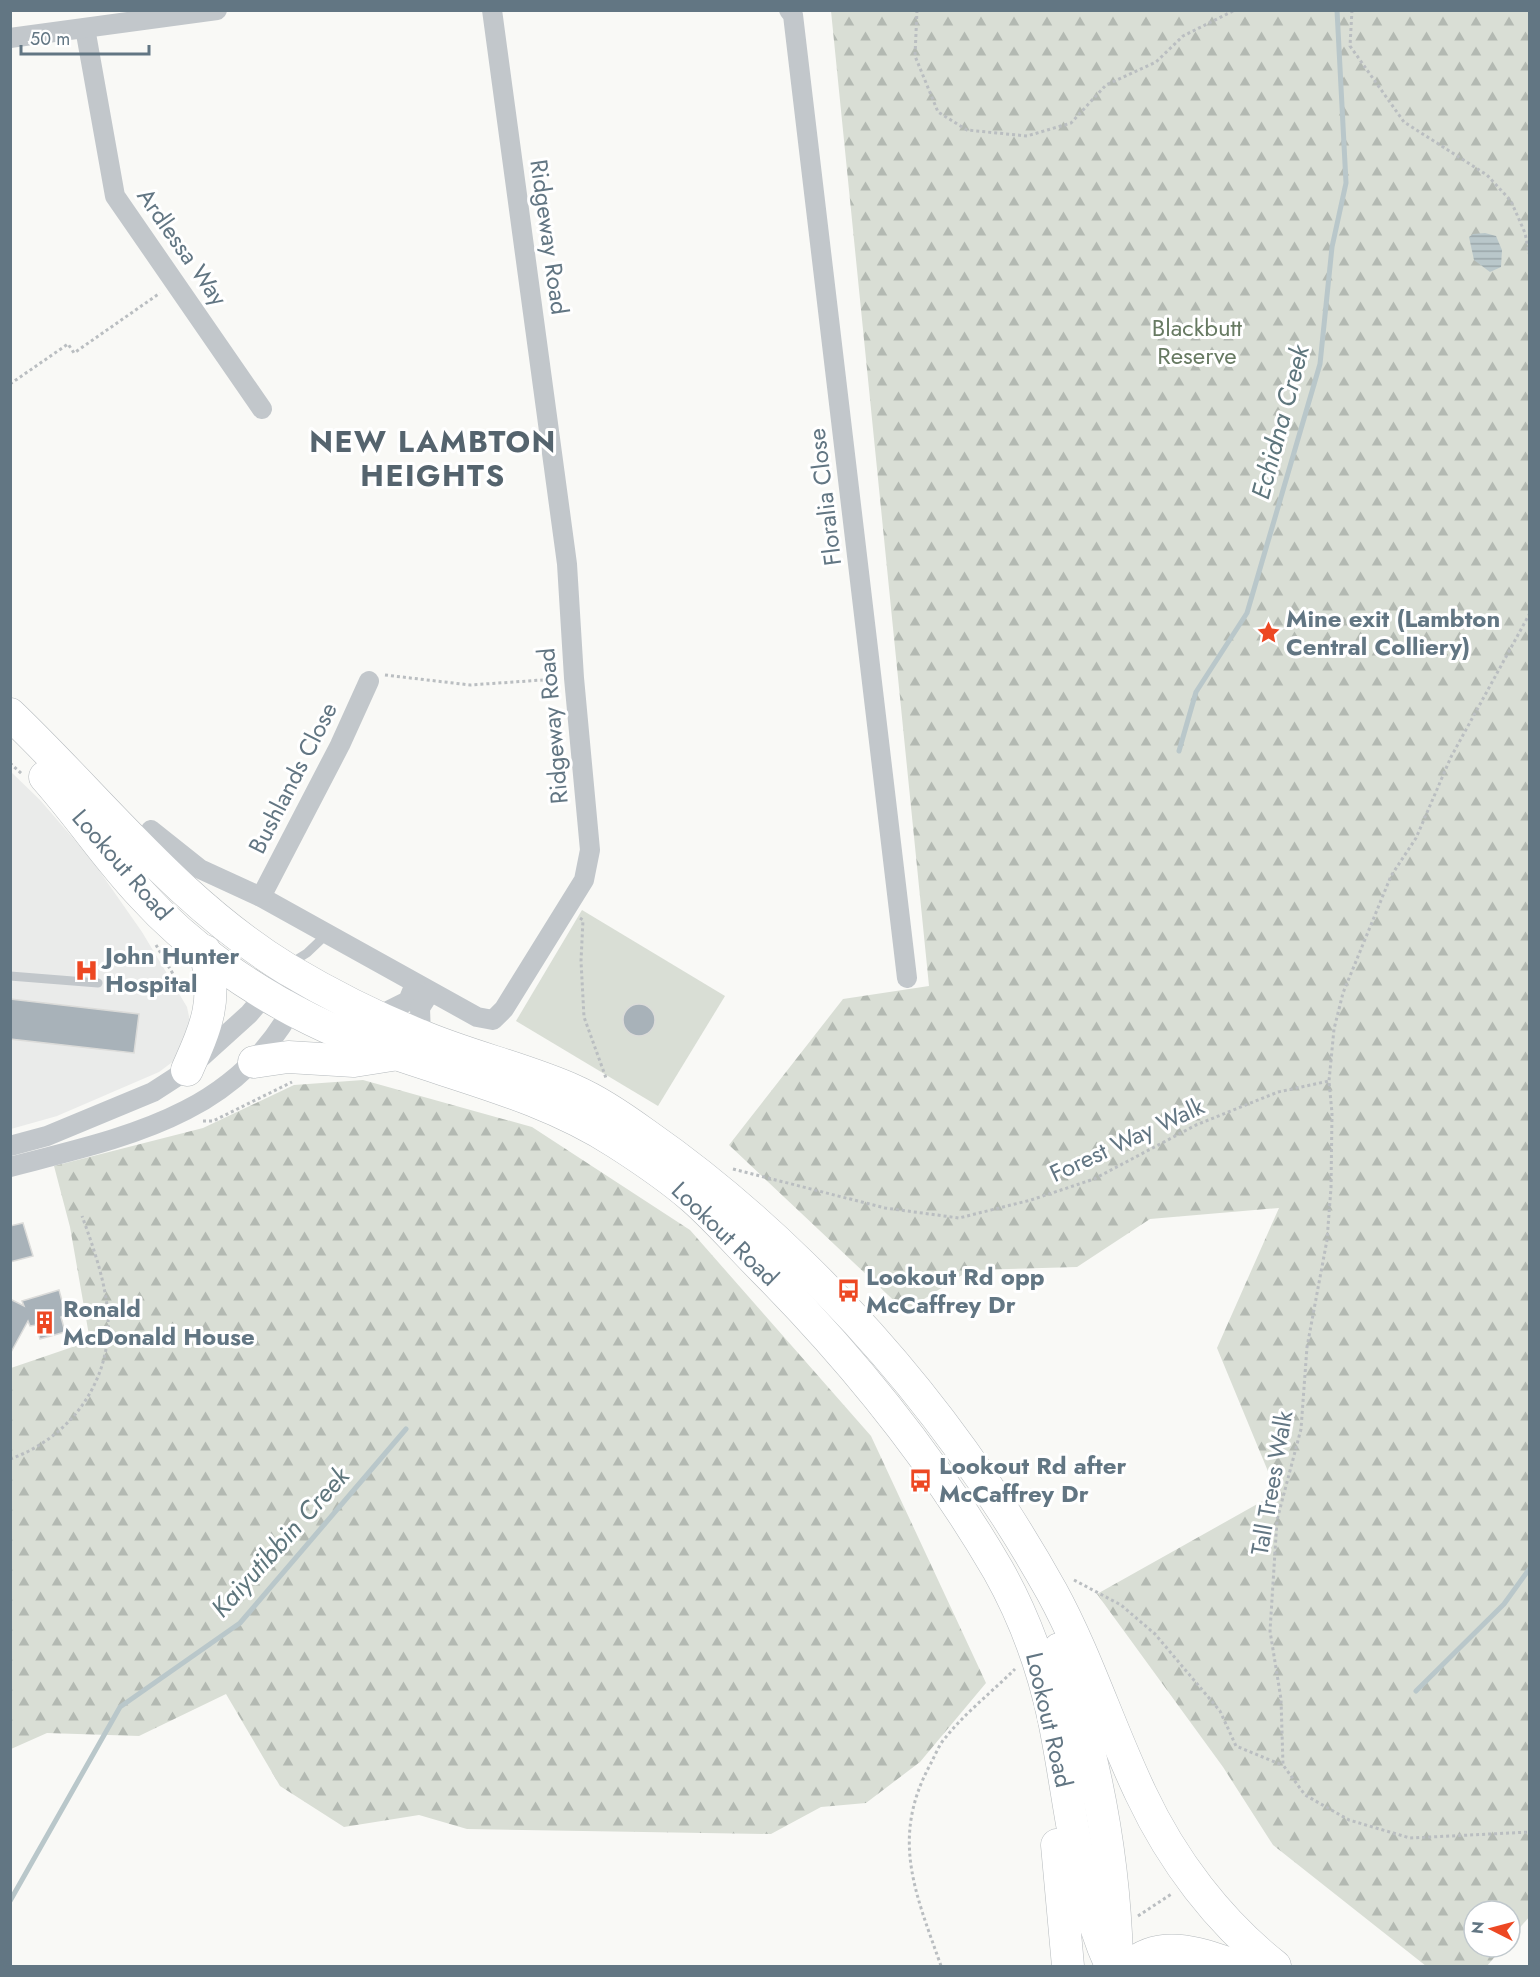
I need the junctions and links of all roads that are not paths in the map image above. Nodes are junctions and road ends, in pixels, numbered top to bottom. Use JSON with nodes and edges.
{"nodes":[{"id":1,"x":217,"y":10,"type":"edge"},
{"id":2,"x":492,"y":10,"type":"edge"},
{"id":3,"x":789,"y":10,"type":"edge"},
{"id":4,"x":85,"y":28,"type":"junction"},
{"id":5,"x":10,"y":38,"type":"edge"},
{"id":6,"x":262,"y":409,"type":"dead end"},
{"id":7,"x":376,"y":682,"type":"road end"},
{"id":8,"x":10,"y":714,"type":"edge"},
{"id":9,"x":10,"y":742,"type":"edge"},
{"id":10,"x":151,"y":830,"type":"dead end"},
{"id":11,"x":261,"y":897,"type":"junction"},
{"id":12,"x":327,"y":934,"type":"junction"},
{"id":13,"x":205,"y":951,"type":"junction"},
{"id":14,"x":10,"y":976,"type":"edge"},
{"id":15,"x":907,"y":978,"type":"dead end"},
{"id":16,"x":98,"y":983,"type":"dead end"},
{"id":17,"x":274,"y":983,"type":"junction"},
{"id":18,"x":423,"y":988,"type":"junction"},
{"id":19,"x":378,"y":1016,"type":"junction"},
{"id":20,"x":421,"y":1036,"type":"junction"},
{"id":21,"x":396,"y":1054,"type":"junction"},
{"id":22,"x":254,"y":1062,"type":"junction"},
{"id":23,"x":187,"y":1070,"type":"junction"},
{"id":24,"x":10,"y":1146,"type":"edge"},
{"id":25,"x":10,"y":1167,"type":"edge"},
{"id":26,"x":1021,"y":1540,"type":"junction"},
{"id":27,"x":1054,"y":1722,"type":"junction"},
{"id":28,"x":1185,"y":1950,"type":"junction"},
{"id":29,"x":1068,"y":1966,"type":"edge"},
{"id":30,"x":1112,"y":1966,"type":"edge"},
{"id":31,"x":1117,"y":1966,"type":"edge"},
{"id":32,"x":1130,"y":1966,"type":"edge"},
{"id":33,"x":1152,"y":1966,"type":"edge"},
{"id":34,"x":1236,"y":1966,"type":"edge"},
{"id":35,"x":1275,"y":1966,"type":"edge"}],
"edges":[{"from":1,"to":4,"type":"street"},
{"from":2,"to":18,"type":"street","name":"Ridgeway Road"},
{"from":3,"to":15,"type":"street","name":"Floralia Close"},
{"from":4,"to":5,"type":"street"},
{"from":4,"to":6,"type":"street","name":"Ardlessa Way"},
{"from":7,"to":11,"type":"street","name":"Bushlands Close"},
{"from":8,"to":17,"type":"highway","name":"Lookout Road"},
{"from":9,"to":13,"type":"highway","name":"Lookout Road"},
{"from":10,"to":11,"type":"street","name":"Ridgeway Road"},
{"from":11,"to":12,"type":"street","name":"Ridgeway Road"},
{"from":12,"to":17,"type":"lane"},
{"from":12,"to":18,"type":"street","name":"Ridgeway Road"},
{"from":13,"to":17,"type":"highway","name":"Lookout Road"},
{"from":13,"to":23,"type":"highway"},
{"from":14,"to":16,"type":"lane"},
{"from":17,"to":19,"type":"highway","name":"Lookout Road"},
{"from":17,"to":21,"type":"highway","name":"Lookout Road"},
{"from":17,"to":22,"type":"street"},
{"from":17,"to":23,"type":"street"},
{"from":18,"to":19,"type":"street"},
{"from":18,"to":20,"type":"street"},
{"from":19,"to":20,"type":"highway","name":"Lookout Road"},
{"from":20,"to":26,"type":"highway","name":"Lookout Road"},
{"from":21,"to":22,"type":"highway"},
{"from":21,"to":27,"type":"highway","name":"Lookout Road"},
{"from":22,"to":25,"type":"street"},
{"from":23,"to":24,"type":"street"},
{"from":26,"to":31,"type":"highway"},
{"from":26,"to":35,"type":"highway","name":"Lookout Road"},
{"from":27,"to":29,"type":"highway"},
{"from":27,"to":30,"type":"highway","name":"Lookout Road"},
{"from":28,"to":32,"type":"highway"},
{"from":28,"to":33,"type":"highway"},
{"from":28,"to":34,"type":"highway"}]}
